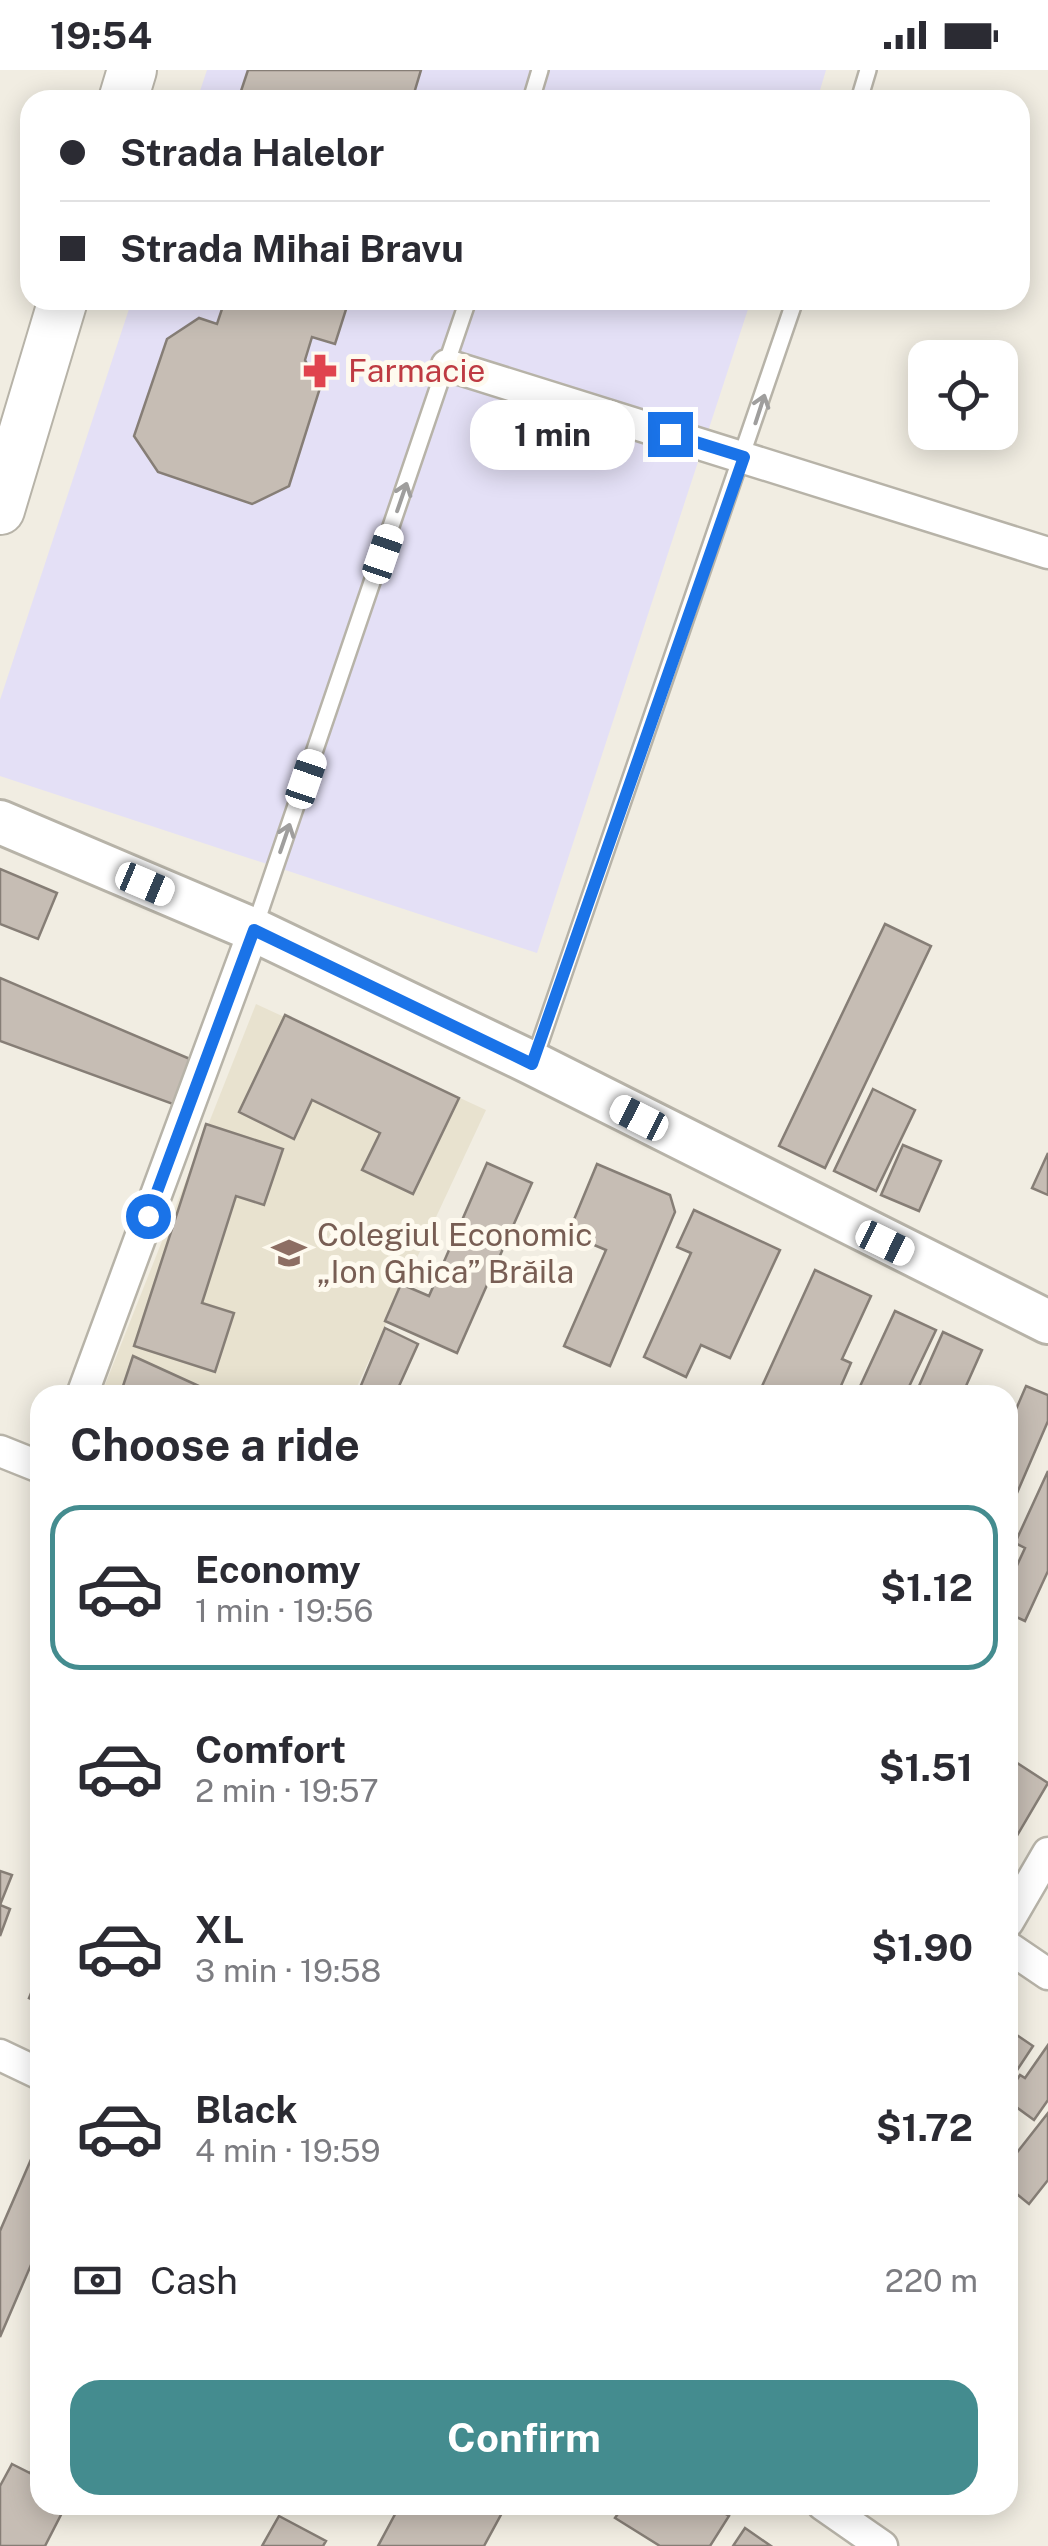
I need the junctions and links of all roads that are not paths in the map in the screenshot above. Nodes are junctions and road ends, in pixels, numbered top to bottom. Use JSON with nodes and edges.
{"nodes":[{"id":1,"x":60,"y":310,"type":"edge"},
{"id":2,"x":465,"y":310,"type":"edge"},
{"id":3,"x":792,"y":310,"type":"edge"},
{"id":4,"x":448,"y":365,"type":"junction"},
{"id":5,"x":744,"y":457,"type":"junction"},
{"id":6,"x":0,"y":510,"type":"edge"},
{"id":7,"x":1048,"y":553,"type":"edge"},
{"id":8,"x":0,"y":822,"type":"edge"},
{"id":9,"x":254,"y":930,"type":"junction"},
{"id":10,"x":532,"y":1064,"type":"junction"},
{"id":11,"x":1048,"y":1322,"type":"edge"},
{"id":12,"x":86,"y":1385,"type":"edge"},
{"id":13,"x":0,"y":1451,"type":"edge"},
{"id":14,"x":30,"y":1463,"type":"edge"},
{"id":15,"x":1048,"y":1854,"type":"edge"},
{"id":16,"x":1018,"y":1905,"type":"edge"},
{"id":17,"x":1018,"y":1953,"type":"edge"},
{"id":18,"x":1048,"y":1974,"type":"edge"},
{"id":19,"x":0,"y":2055,"type":"edge"},
{"id":20,"x":30,"y":2069,"type":"edge"},
{"id":21,"x":837,"y":2515,"type":"edge"},
{"id":22,"x":882,"y":2546,"type":"edge"}],
"edges":[{"from":1,"to":6,"type":"main road"},
{"from":2,"to":4,"type":"lane"},
{"from":5,"to":3,"type":"lane","one_way":true},
{"from":4,"to":5,"type":"street"},
{"from":9,"to":4,"type":"lane","one_way":true},
{"from":5,"to":7,"type":"street"},
{"from":5,"to":10,"type":"lane"},
{"from":8,"to":9,"type":"main road"},
{"from":9,"to":10,"type":"main road"},
{"from":9,"to":12,"type":"street"},
{"from":10,"to":11,"type":"main road"},
{"from":13,"to":14,"type":"street"},
{"from":15,"to":16,"type":"street"},
{"from":17,"to":18,"type":"street"},
{"from":19,"to":20,"type":"street"},
{"from":21,"to":22,"type":"street"}]}
